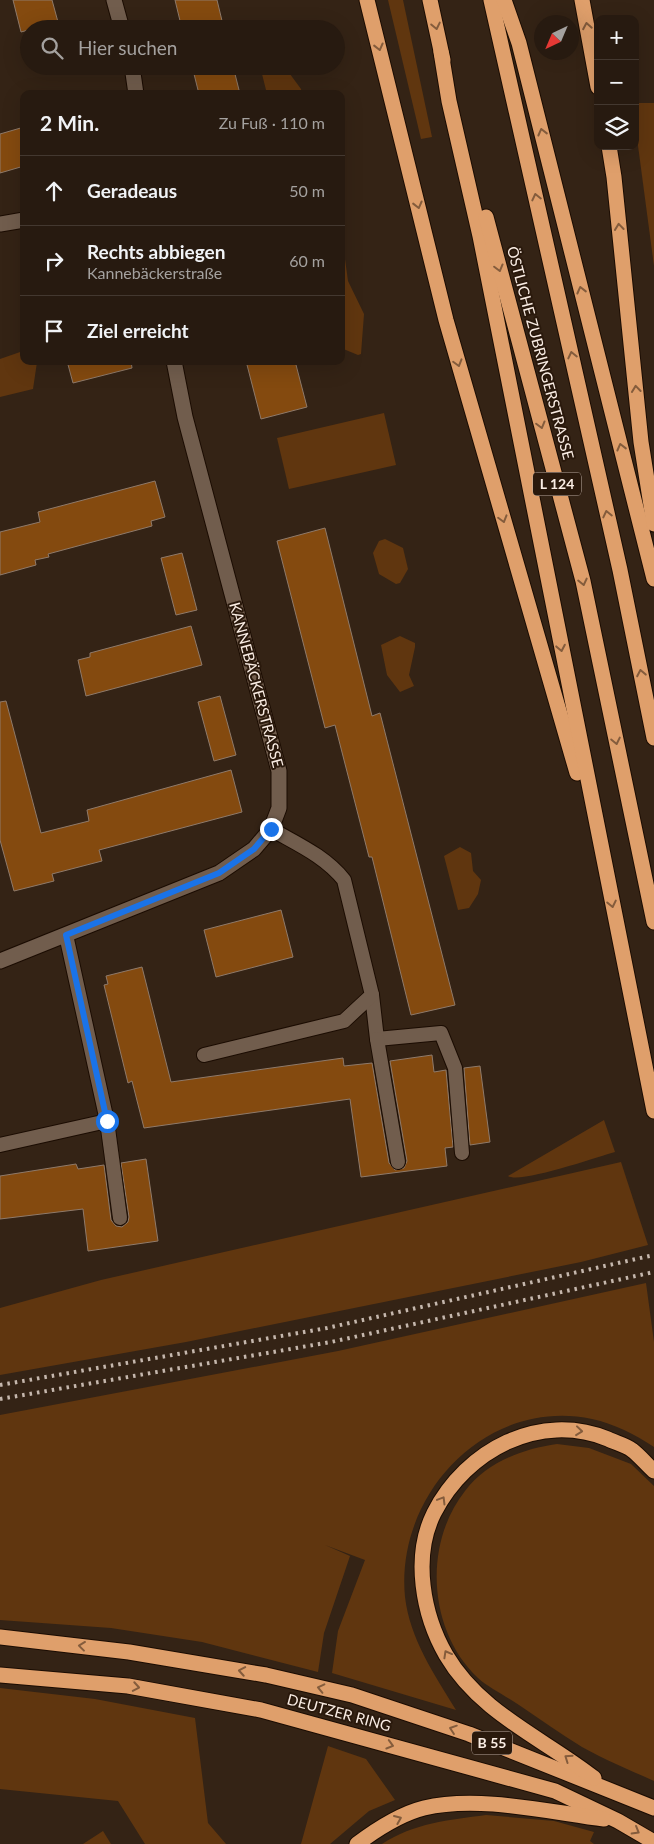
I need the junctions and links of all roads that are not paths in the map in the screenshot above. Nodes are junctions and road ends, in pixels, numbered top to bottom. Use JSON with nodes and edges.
{"nodes":[{"id":1,"x":114,"y":0,"type":"edge"},
{"id":2,"x":368,"y":0,"type":"edge"},
{"id":3,"x":430,"y":0,"type":"edge"},
{"id":4,"x":491,"y":0,"type":"edge"},
{"id":5,"x":504,"y":0,"type":"edge"},
{"id":6,"x":582,"y":0,"type":"edge"},
{"id":7,"x":120,"y":20,"type":"edge"},
{"id":8,"x":441,"y":52,"type":"junction"},
{"id":9,"x":594,"y":65,"type":"edge"},
{"id":10,"x":133,"y":75,"type":"edge"},
{"id":11,"x":135,"y":90,"type":"edge"},
{"id":12,"x":610,"y":150,"type":"edge"},
{"id":13,"x":20,"y":221,"type":"edge"},
{"id":14,"x":0,"y":224,"type":"edge"},
{"id":15,"x":175,"y":365,"type":"edge"},
{"id":16,"x":654,"y":524,"type":"edge"},
{"id":17,"x":654,"y":579,"type":"edge"},
{"id":18,"x":654,"y":738,"type":"edge"},
{"id":19,"x":271,"y":829,"type":"junction"},
{"id":20,"x":602,"y":856,"type":"junction"},
{"id":21,"x":654,"y":922,"type":"edge"},
{"id":22,"x":66,"y":935,"type":"junction"},
{"id":23,"x":0,"y":961,"type":"edge"},
{"id":24,"x":372,"y":995,"type":"junction"},
{"id":25,"x":377,"y":1039,"type":"junction"},
{"id":26,"x":204,"y":1055,"type":"dead end"},
{"id":27,"x":654,"y":1111,"type":"edge"},
{"id":28,"x":107,"y":1121,"type":"junction"},
{"id":29,"x":0,"y":1145,"type":"edge"},
{"id":30,"x":462,"y":1153,"type":"dead end"},
{"id":31,"x":398,"y":1162,"type":"dead end"},
{"id":32,"x":120,"y":1218,"type":"dead end"},
{"id":33,"x":654,"y":1471,"type":"edge"},
{"id":34,"x":0,"y":1637,"type":"edge"},
{"id":35,"x":0,"y":1675,"type":"edge"},
{"id":36,"x":607,"y":1788,"type":"junction"},
{"id":37,"x":654,"y":1808,"type":"edge"},
{"id":38,"x":618,"y":1820,"type":"junction"},
{"id":39,"x":654,"y":1842,"type":"edge"},
{"id":40,"x":357,"y":1844,"type":"edge"}],
"edges":[{"from":1,"to":7,"type":"street"},
{"from":2,"to":20,"type":"highway","one_way":true},
{"from":3,"to":8,"type":"highway","name":"ÖSTLICHE ZUBRINGERSTRASSE","number":"L 124","one_way":true},
{"from":18,"to":4,"type":"highway","name":"ÖSTLICHE ZUBRINGERSTRASSE","number":"L 124","one_way":true},
{"from":17,"to":5,"type":"highway","one_way":true},
{"from":9,"to":6,"type":"highway","one_way":true},
{"from":8,"to":20,"type":"highway","number":"L 124","one_way":true},
{"from":8,"to":21,"type":"highway","name":"ÖSTLICHE ZUBRINGERSTRASSE","number":"L 124","one_way":true},
{"from":10,"to":11,"type":"street"},
{"from":16,"to":12,"type":"highway","one_way":true},
{"from":13,"to":14,"type":"street"},
{"from":15,"to":19,"type":"street","name":"KANNEBÄCKERSTRASSE"},
{"from":19,"to":22,"type":"street","name":"KANNEBÄCKERSTRASSE"},
{"from":19,"to":24,"type":"lane"},
{"from":20,"to":27,"type":"highway","one_way":true},
{"from":22,"to":23,"type":"street","name":"KANNEBÄCKERSTRASSE"},
{"from":22,"to":28,"type":"lane"},
{"from":24,"to":25,"type":"lane"},
{"from":24,"to":26,"type":"lane"},
{"from":25,"to":30,"type":"lane"},
{"from":25,"to":31,"type":"lane"},
{"from":28,"to":29,"type":"lane"},
{"from":28,"to":32,"type":"lane"},
{"from":36,"to":33,"type":"highway","one_way":true},
{"from":36,"to":34,"type":"highway","name":"DEUTZER RING","number":"B 55","one_way":true},
{"from":35,"to":38,"type":"highway","name":"DEUTZER RING","number":"B 55","one_way":true},
{"from":36,"to":37,"type":"highway","name":"DEUTZER RING","number":"B 55"},
{"from":38,"to":39,"type":"highway","name":"DEUTZER RING","number":"B 55","one_way":true},
{"from":40,"to":38,"type":"highway","one_way":true}]}
